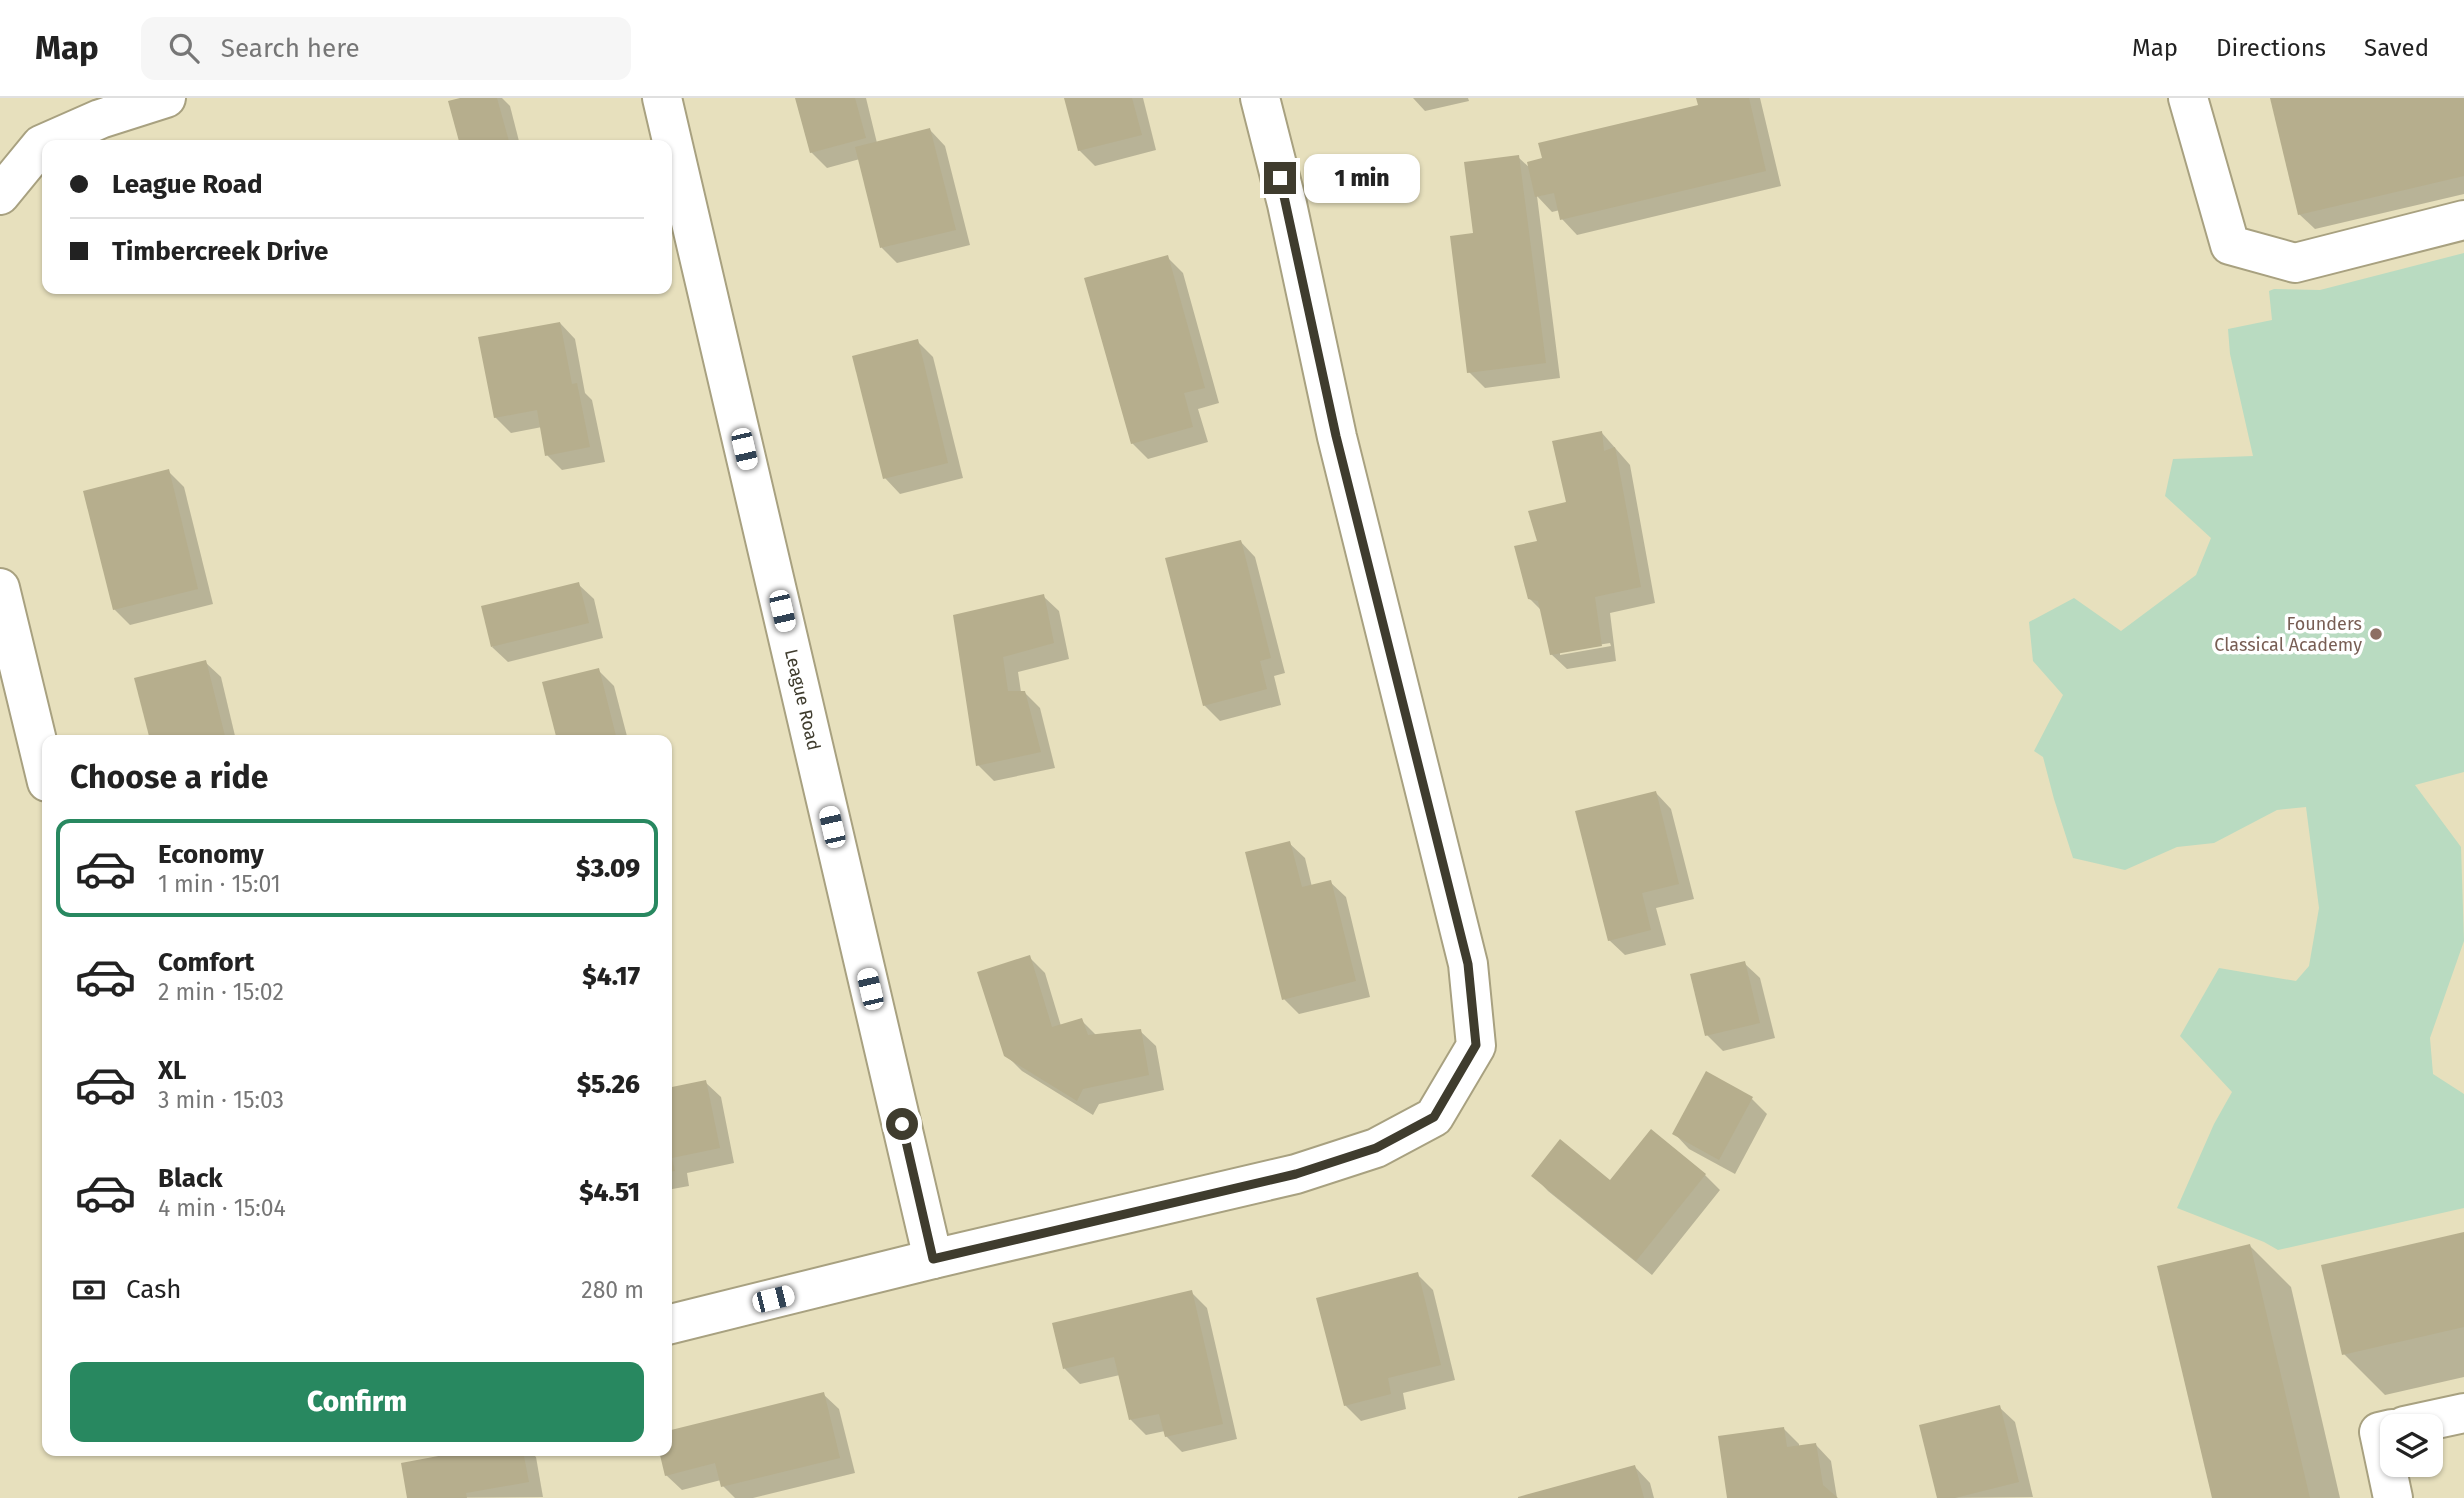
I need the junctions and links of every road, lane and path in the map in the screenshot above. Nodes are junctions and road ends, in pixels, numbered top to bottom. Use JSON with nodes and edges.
{"nodes":[{"id":1,"x":166,"y":98,"type":"edge"},
{"id":2,"x":662,"y":98,"type":"edge"},
{"id":3,"x":1260,"y":98,"type":"edge"},
{"id":4,"x":2188,"y":98,"type":"edge"},
{"id":5,"x":52,"y":140,"type":"edge"},
{"id":6,"x":672,"y":140,"type":"edge"},
{"id":7,"x":672,"y":141,"type":"edge"},
{"id":8,"x":42,"y":145,"type":"edge"},
{"id":9,"x":0,"y":195,"type":"edge"},
{"id":10,"x":2464,"y":220,"type":"edge"},
{"id":11,"x":0,"y":588,"type":"edge"},
{"id":12,"x":42,"y":761,"type":"edge"},
{"id":13,"x":933,"y":1259,"type":"junction"},
{"id":14,"x":672,"y":1324,"type":"edge"},
{"id":15,"x":2464,"y":1413,"type":"edge"},
{"id":16,"x":2443,"y":1418,"type":"edge"},
{"id":17,"x":2389,"y":1477,"type":"edge"},
{"id":18,"x":2393,"y":1498,"type":"edge"}],
"edges":[{"from":1,"to":5,"type":"street"},
{"from":2,"to":6,"type":"street","name":"League Road"},
{"from":3,"to":13,"type":"street"},
{"from":4,"to":10,"type":"street"},
{"from":7,"to":13,"type":"street","name":"League Road"},
{"from":8,"to":9,"type":"street"},
{"from":11,"to":12,"type":"street"},
{"from":13,"to":14,"type":"street"},
{"from":15,"to":16,"type":"street"},
{"from":17,"to":18,"type":"street"}]}
